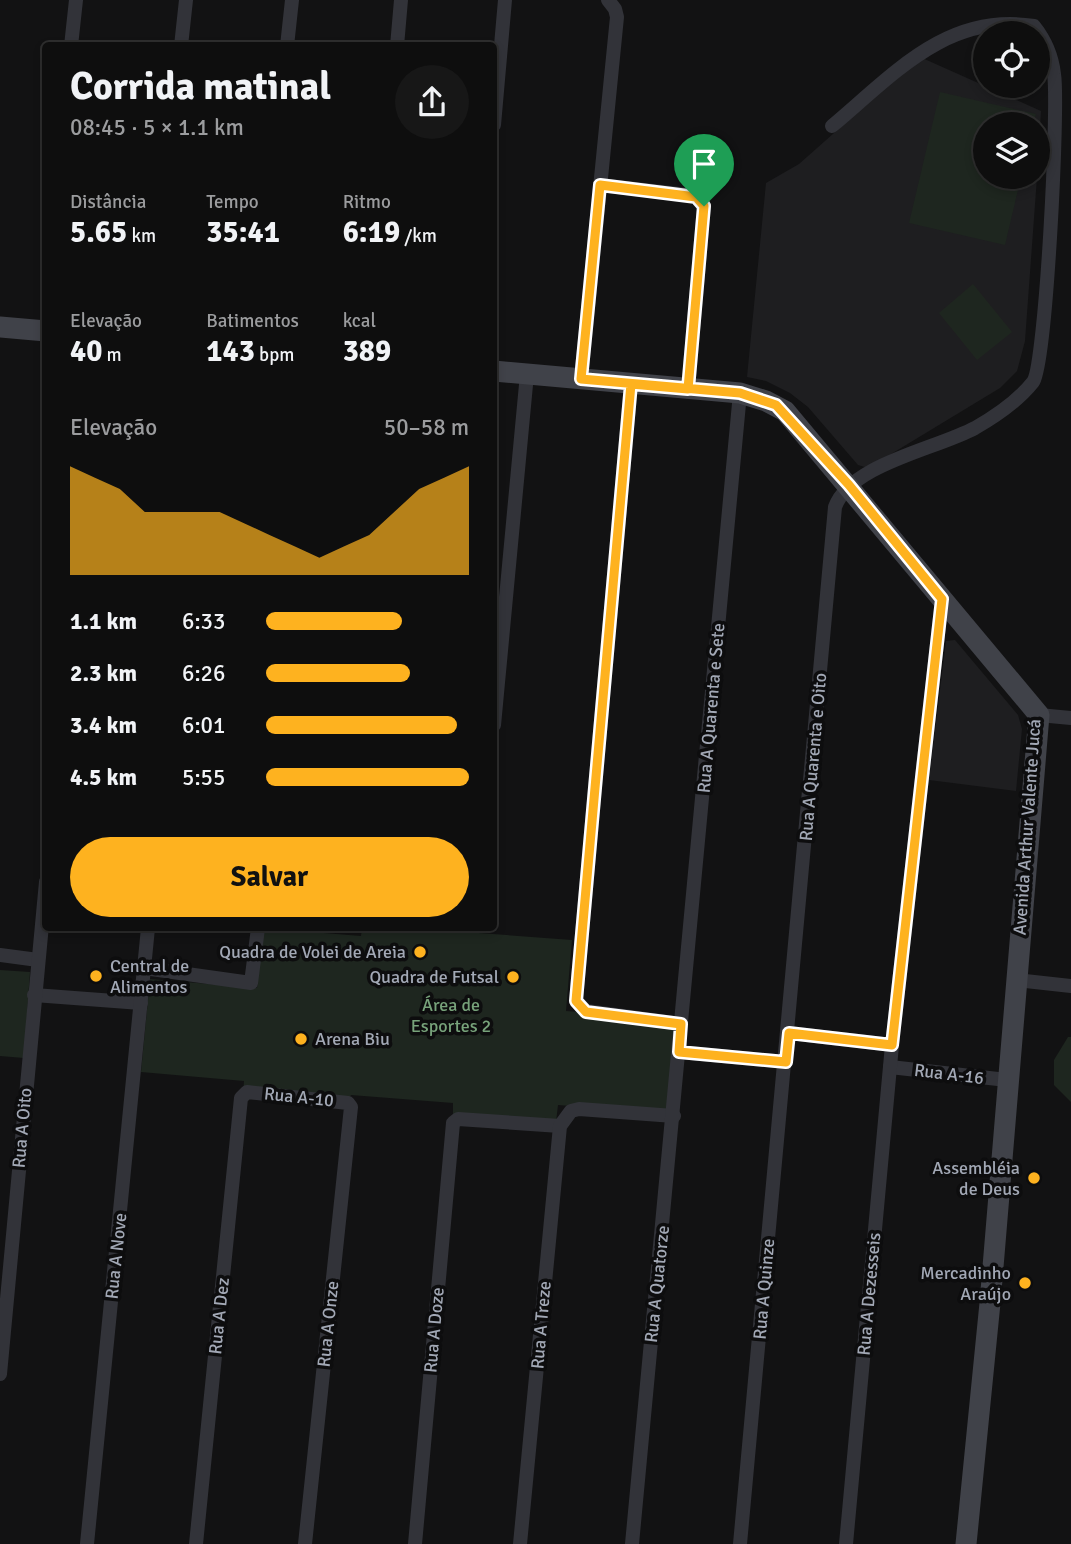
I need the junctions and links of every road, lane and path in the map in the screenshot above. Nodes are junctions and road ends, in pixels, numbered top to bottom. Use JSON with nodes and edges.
{"nodes":[{"id":1,"x":76,"y":0,"type":"edge"},
{"id":2,"x":186,"y":0,"type":"edge"},
{"id":3,"x":292,"y":0,"type":"edge"},
{"id":4,"x":401,"y":0,"type":"edge"},
{"id":5,"x":505,"y":0,"type":"edge"},
{"id":6,"x":608,"y":0,"type":"edge"},
{"id":7,"x":71,"y":42,"type":"edge"},
{"id":8,"x":181,"y":42,"type":"edge"},
{"id":9,"x":287,"y":42,"type":"edge"},
{"id":10,"x":397,"y":42,"type":"edge"},
{"id":11,"x":497,"y":91,"type":"edge"},
{"id":12,"x":832,"y":126,"type":"dead end"},
{"id":13,"x":600,"y":185,"type":"junction"},
{"id":14,"x":42,"y":326,"type":"edge"},
{"id":15,"x":0,"y":327,"type":"edge"},
{"id":16,"x":497,"y":371,"type":"edge"},
{"id":17,"x":527,"y":374,"type":"junction"},
{"id":18,"x":581,"y":379,"type":"junction"},
{"id":19,"x":631,"y":384,"type":"junction"},
{"id":20,"x":688,"y":389,"type":"junction"},
{"id":21,"x":740,"y":393,"type":"junction"},
{"id":22,"x":849,"y":485,"type":"junction"},
{"id":23,"x":942,"y":599,"type":"junction"},
{"id":24,"x":497,"y":693,"type":"edge"},
{"id":25,"x":1039,"y":715,"type":"junction"},
{"id":26,"x":1071,"y":718,"type":"edge"},
{"id":27,"x":42,"y":918,"type":"edge"},
{"id":28,"x":148,"y":931,"type":"edge"},
{"id":29,"x":258,"y":931,"type":"edge"},
{"id":30,"x":0,"y":956,"type":"edge"},
{"id":31,"x":37,"y":963,"type":"junction"},
{"id":32,"x":145,"y":968,"type":"junction"},
{"id":33,"x":1016,"y":980,"type":"junction"},
{"id":34,"x":1071,"y":986,"type":"edge"},
{"id":35,"x":34,"y":995,"type":"junction"},
{"id":36,"x":141,"y":1003,"type":"junction"},
{"id":37,"x":681,"y":1024,"type":"junction"},
{"id":38,"x":789,"y":1033,"type":"junction"},
{"id":39,"x":892,"y":1045,"type":"junction"},
{"id":40,"x":679,"y":1052,"type":"junction"},
{"id":41,"x":786,"y":1062,"type":"junction"},
{"id":42,"x":890,"y":1067,"type":"junction"},
{"id":43,"x":1007,"y":1080,"type":"junction"},
{"id":44,"x":247,"y":1092,"type":"joint"},
{"id":45,"x":350,"y":1103,"type":"joint"},
{"id":46,"x":674,"y":1116,"type":"junction"},
{"id":47,"x":560,"y":1126,"type":"junction"},
{"id":48,"x":0,"y":1374,"type":"edge"},
{"id":49,"x":87,"y":1544,"type":"edge"},
{"id":50,"x":196,"y":1544,"type":"edge"},
{"id":51,"x":305,"y":1544,"type":"edge"},
{"id":52,"x":415,"y":1544,"type":"edge"},
{"id":53,"x":520,"y":1544,"type":"edge"},
{"id":54,"x":632,"y":1544,"type":"edge"},
{"id":55,"x":740,"y":1544,"type":"edge"},
{"id":56,"x":846,"y":1544,"type":"edge"},
{"id":57,"x":966,"y":1544,"type":"edge"}],
"edges":[{"from":1,"to":7,"type":"street"},
{"from":2,"to":8,"type":"street"},
{"from":3,"to":9,"type":"street"},
{"from":4,"to":10,"type":"street"},
{"from":5,"to":11,"type":"street"},
{"from":6,"to":13,"type":"street"},
{"from":12,"to":22,"type":"street"},
{"from":13,"to":18,"type":"street"},
{"from":13,"to":20,"type":"street"},
{"from":14,"to":15,"type":"street"},
{"from":16,"to":17,"type":"street","name":"Avenida Arthur Valente Jucá"},
{"from":17,"to":18,"type":"street","name":"Avenida Arthur Valente Jucá"},
{"from":17,"to":24,"type":"street"},
{"from":18,"to":19,"type":"street","name":"Avenida Arthur Valente Jucá"},
{"from":19,"to":20,"type":"street","name":"Avenida Arthur Valente Jucá"},
{"from":19,"to":37,"type":"street"},
{"from":20,"to":21,"type":"street","name":"Avenida Arthur Valente Jucá"},
{"from":21,"to":22,"type":"street","name":"Avenida Arthur Valente Jucá"},
{"from":21,"to":37,"type":"street","name":"Rua A Quarenta e Sete"},
{"from":22,"to":23,"type":"street","name":"Avenida Arthur Valente Jucá"},
{"from":22,"to":38,"type":"street","name":"Rua A Quarenta e Oito"},
{"from":23,"to":25,"type":"street","name":"Avenida Arthur Valente Jucá"},
{"from":23,"to":39,"type":"street","name":"Rua A Dezesseis"},
{"from":25,"to":26,"type":"street"},
{"from":25,"to":33,"type":"street","name":"Avenida Arthur Valente Jucá"},
{"from":27,"to":31,"type":"street","name":"Rua A Oito"},
{"from":28,"to":32,"type":"street","name":"Rua A Nove"},
{"from":29,"to":32,"type":"street"},
{"from":30,"to":31,"type":"street"},
{"from":31,"to":35,"type":"street","name":"Rua A Oito"},
{"from":32,"to":36,"type":"street","name":"Rua A Nove"},
{"from":33,"to":34,"type":"street"},
{"from":33,"to":43,"type":"street","name":"Avenida Arthur Valente Jucá"},
{"from":35,"to":36,"type":"street"},
{"from":35,"to":48,"type":"street","name":"Rua A Oito"},
{"from":36,"to":49,"type":"street","name":"Rua A Nove"},
{"from":37,"to":40,"type":"street","name":"Rua A Quatorze"},
{"from":38,"to":39,"type":"street"},
{"from":38,"to":41,"type":"street","name":"Rua A Quinze"},
{"from":39,"to":42,"type":"street","name":"Rua A Dezesseis"},
{"from":40,"to":41,"type":"street"},
{"from":40,"to":46,"type":"street","name":"Rua A Quatorze"},
{"from":41,"to":55,"type":"street","name":"Rua A Quinze"},
{"from":42,"to":43,"type":"street","name":"Rua A-16"},
{"from":42,"to":56,"type":"street","name":"Rua A Dezesseis"},
{"from":43,"to":57,"type":"street","name":"Avenida Arthur Valente Jucá"},
{"from":44,"to":45,"type":"street","name":"Rua A-10"},
{"from":44,"to":50,"type":"street","name":"Rua A Dez"},
{"from":45,"to":51,"type":"street","name":"Rua A Onze"},
{"from":46,"to":47,"type":"street"},
{"from":46,"to":54,"type":"street","name":"Rua A Quatorze"},
{"from":47,"to":52,"type":"street","name":"Rua A Doze"},
{"from":47,"to":53,"type":"street","name":"Rua A Treze"}]}
